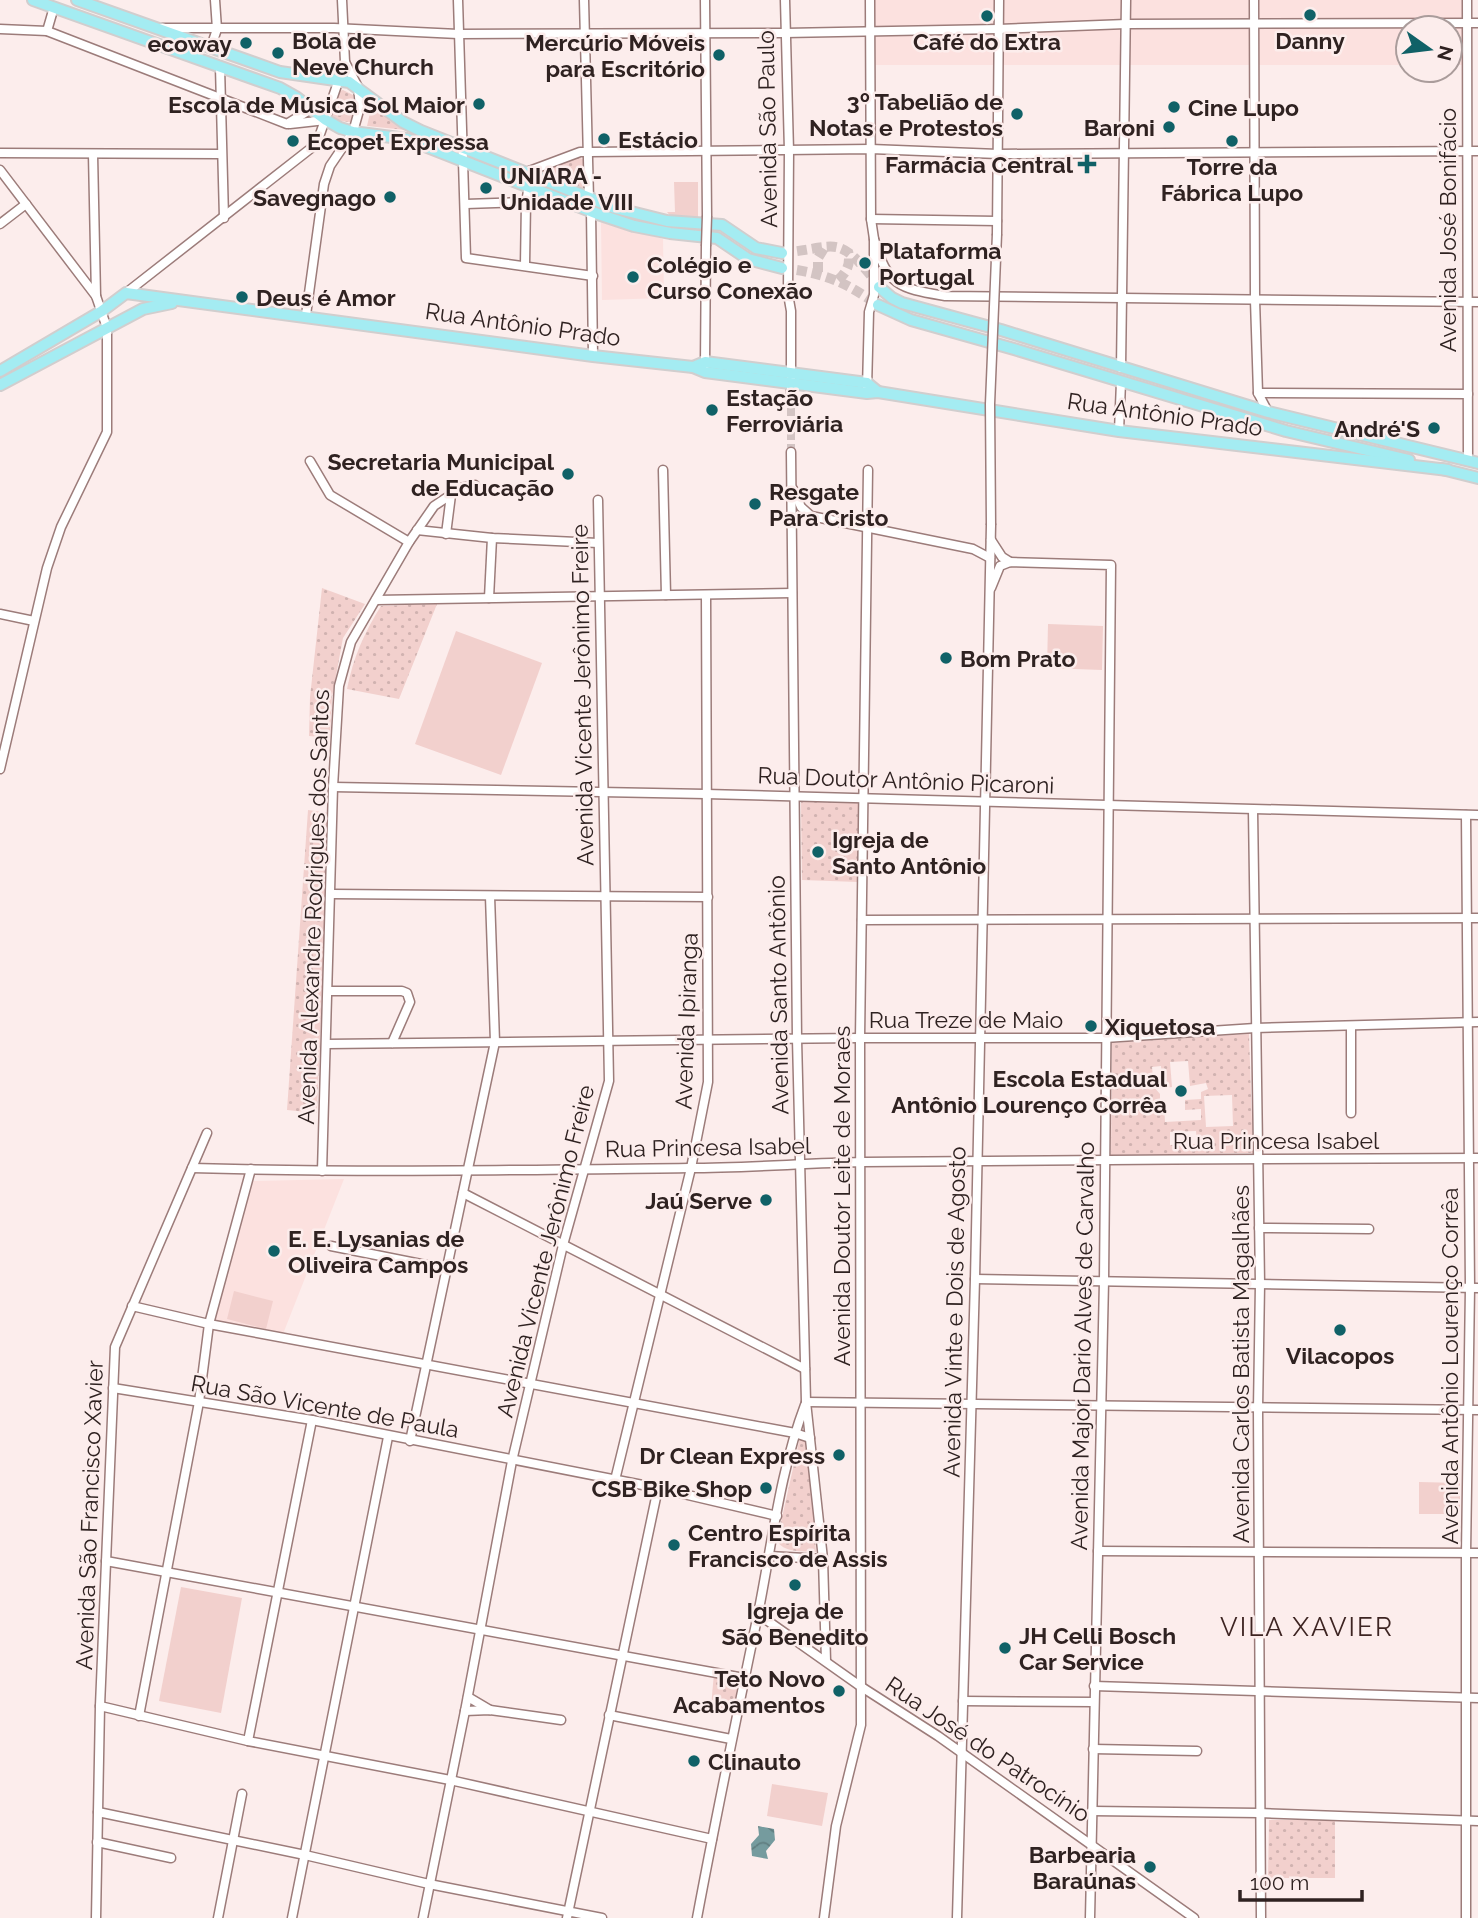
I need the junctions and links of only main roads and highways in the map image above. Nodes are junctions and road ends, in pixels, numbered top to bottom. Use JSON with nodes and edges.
{"nodes":[{"id":1,"x":33,"y":0,"type":"edge"},
{"id":2,"x":77,"y":0,"type":"edge"},
{"id":3,"x":99,"y":4,"type":"edge"},
{"id":4,"x":211,"y":47,"type":"junction"},
{"id":5,"x":193,"y":58,"type":"junction"},
{"id":6,"x":464,"y":154,"type":"junction"},
{"id":7,"x":782,"y":253,"type":"tunnel mouth"},
{"id":8,"x":782,"y":268,"type":"tunnel mouth"},
{"id":9,"x":879,"y":287,"type":"tunnel mouth"},
{"id":10,"x":181,"y":301,"type":"junction"},
{"id":11,"x":878,"y":305,"type":"tunnel mouth"},
{"id":12,"x":0,"y":371,"type":"edge"},
{"id":13,"x":0,"y":385,"type":"edge"},
{"id":14,"x":1473,"y":461,"type":"edge"},
{"id":15,"x":1448,"y":470,"type":"junction"},
{"id":16,"x":1478,"y":478,"type":"edge"}],
"edges":[{"from":1,"to":5,"type":"main road"},
{"from":2,"to":3,"type":"main road"},
{"from":3,"to":4,"type":"main road"},
{"from":4,"to":5,"type":"main road"},
{"from":4,"to":6,"type":"main road"},
{"from":5,"to":6,"type":"main road"},
{"from":6,"to":7,"type":"main road"},
{"from":6,"to":8,"type":"main road"},
{"from":9,"to":14,"type":"main road"},
{"from":10,"to":12,"type":"main road","name":"Rua Antônio Prado"},
{"from":10,"to":13,"type":"main road"},
{"from":10,"to":15,"type":"main road","name":"Rua Antônio Prado"},
{"from":11,"to":15,"type":"main road"},
{"from":15,"to":16,"type":"main road"}]}
